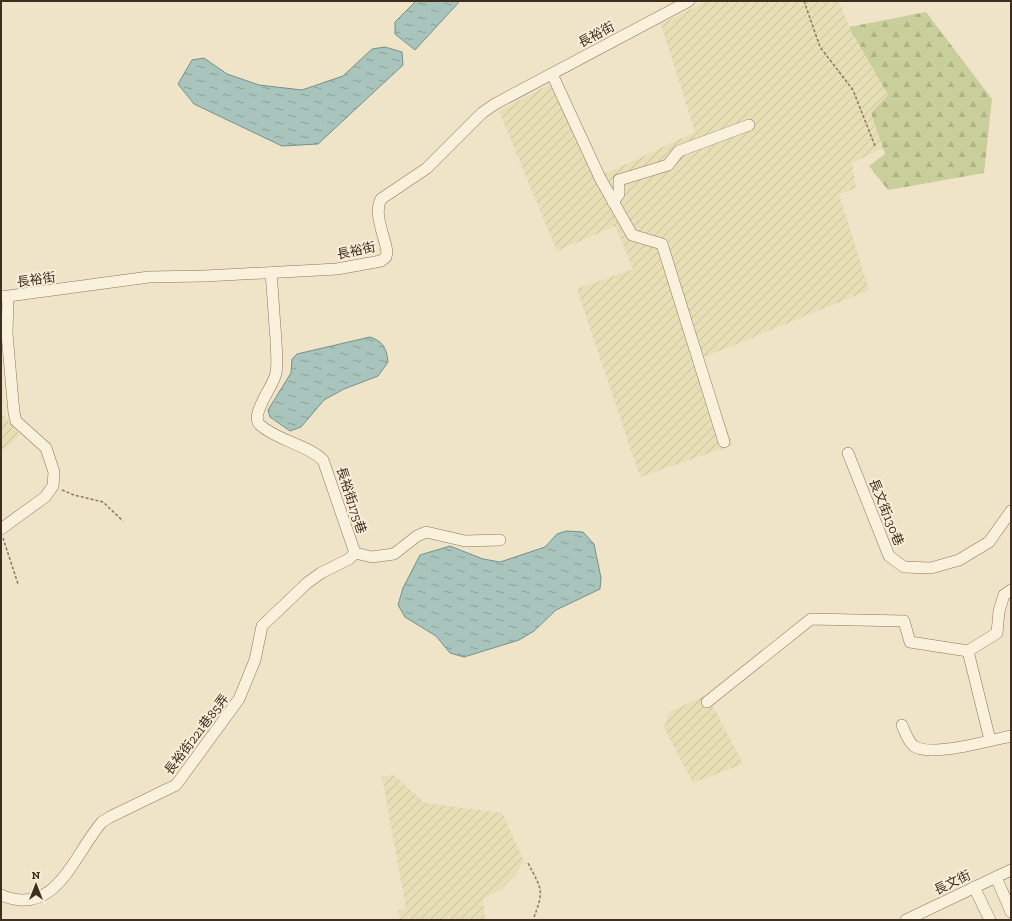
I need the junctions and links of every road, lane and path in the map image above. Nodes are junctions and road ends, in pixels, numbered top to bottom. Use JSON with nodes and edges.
{"nodes":[{"id":1,"x":689,"y":1,"type":"edge"},
{"id":2,"x":804,"y":1,"type":"edge"},
{"id":3,"x":552,"y":74,"type":"junction"},
{"id":4,"x":749,"y":125,"type":"dead end"},
{"id":5,"x":875,"y":146,"type":"dead end"},
{"id":6,"x":613,"y":202,"type":"junction"},
{"id":7,"x":272,"y":273,"type":"junction"},
{"id":8,"x":4,"y":297,"type":"edge"},
{"id":9,"x":724,"y":442,"type":"dead end"},
{"id":10,"x":848,"y":453,"type":"dead end"},
{"id":11,"x":53,"y":486,"type":"junction"},
{"id":12,"x":1011,"y":511,"type":"edge"},
{"id":13,"x":123,"y":521,"type":"dead end"},
{"id":14,"x":2,"y":533,"type":"edge"},
{"id":15,"x":500,"y":540,"type":"dead end"},
{"id":16,"x":355,"y":553,"type":"junction"},
{"id":17,"x":18,"y":584,"type":"dead end"},
{"id":18,"x":1011,"y":590,"type":"edge"},
{"id":19,"x":968,"y":651,"type":"junction"},
{"id":20,"x":707,"y":702,"type":"dead end"},
{"id":21,"x":902,"y":725,"type":"dead end"},
{"id":22,"x":1011,"y":736,"type":"edge"},
{"id":23,"x":990,"y":740,"type":"junction"},
{"id":24,"x":528,"y":863,"type":"dead end"},
{"id":25,"x":1011,"y":870,"type":"edge"},
{"id":26,"x":996,"y":877,"type":"junction"},
{"id":27,"x":974,"y":887,"type":"junction"},
{"id":28,"x":1,"y":895,"type":"edge"},
{"id":29,"x":1011,"y":912,"type":"edge"},
{"id":30,"x":533,"y":920,"type":"edge"},
{"id":31,"x":906,"y":920,"type":"edge"},
{"id":32,"x":990,"y":920,"type":"edge"}],
"edges":[{"from":1,"to":3,"type":"street","name":"長裕街"},
{"from":2,"to":5,"type":"path"},
{"from":3,"to":6,"type":"street"},
{"from":3,"to":7,"type":"street","name":"長裕街"},
{"from":4,"to":6,"type":"street"},
{"from":6,"to":9,"type":"street"},
{"from":7,"to":8,"type":"street","name":"長裕街"},
{"from":7,"to":16,"type":"street","name":"長裕街175巷"},
{"from":8,"to":11,"type":"street"},
{"from":10,"to":12,"type":"street","name":"長文街130巷"},
{"from":11,"to":13,"type":"path"},
{"from":11,"to":14,"type":"street"},
{"from":14,"to":17,"type":"path"},
{"from":15,"to":16,"type":"street","name":"長裕街175巷"},
{"from":16,"to":28,"type":"street","name":"長裕街221巷85弄"},
{"from":18,"to":19,"type":"street"},
{"from":19,"to":20,"type":"street"},
{"from":19,"to":23,"type":"street"},
{"from":21,"to":23,"type":"street"},
{"from":22,"to":23,"type":"street"},
{"from":24,"to":30,"type":"path"},
{"from":25,"to":26,"type":"street","name":"長文街"},
{"from":26,"to":27,"type":"street","name":"長文街"},
{"from":26,"to":29,"type":"street"},
{"from":27,"to":31,"type":"street","name":"長文街"},
{"from":27,"to":32,"type":"street"}]}
